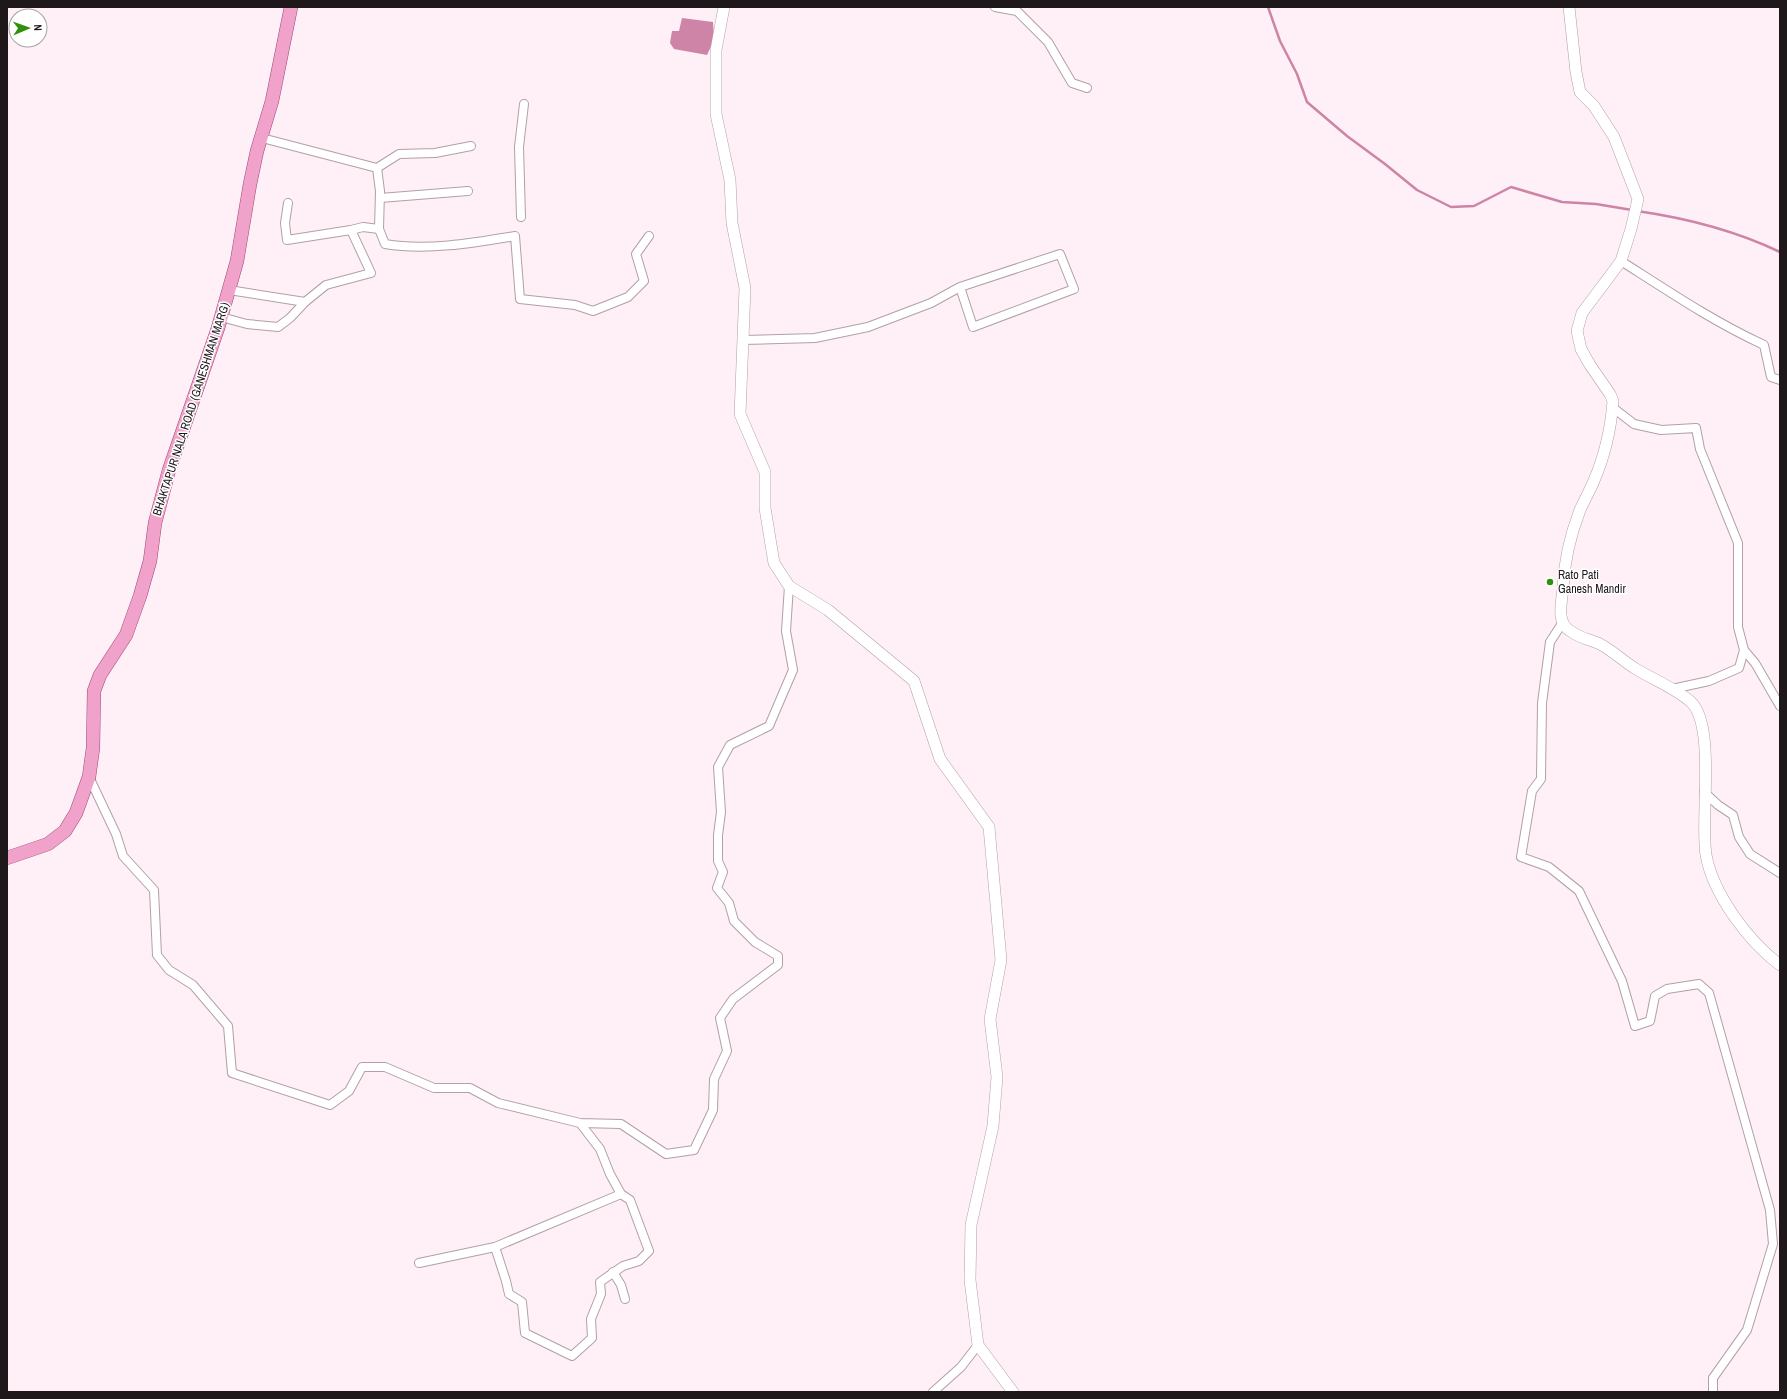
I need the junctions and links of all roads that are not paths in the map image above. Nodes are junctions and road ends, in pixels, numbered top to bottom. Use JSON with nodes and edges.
{"nodes":[{"id":1,"x":291,"y":7,"type":"edge"},
{"id":2,"x":724,"y":7,"type":"edge"},
{"id":3,"x":995,"y":7,"type":"edge"},
{"id":4,"x":1569,"y":7,"type":"edge"},
{"id":5,"x":1087,"y":88,"type":"dead end"},
{"id":6,"x":524,"y":104,"type":"dead end"},
{"id":7,"x":262,"y":138,"type":"junction"},
{"id":8,"x":471,"y":146,"type":"dead end"},
{"id":9,"x":377,"y":168,"type":"junction"},
{"id":10,"x":468,"y":191,"type":"dead end"},
{"id":11,"x":380,"y":198,"type":"junction"},
{"id":12,"x":288,"y":203,"type":"dead end"},
{"id":13,"x":522,"y":217,"type":"dead end"},
{"id":14,"x":379,"y":229,"type":"junction"},
{"id":15,"x":351,"y":230,"type":"junction"},
{"id":16,"x":649,"y":236,"type":"dead end"},
{"id":17,"x":1621,"y":261,"type":"junction"},
{"id":18,"x":960,"y":287,"type":"junction"},
{"id":19,"x":229,"y":290,"type":"junction"},
{"id":20,"x":305,"y":302,"type":"junction"},
{"id":21,"x":221,"y":317,"type":"junction"},
{"id":22,"x":742,"y":340,"type":"junction"},
{"id":23,"x":1780,"y":380,"type":"edge"},
{"id":24,"x":1612,"y":407,"type":"junction"},
{"id":25,"x":789,"y":586,"type":"junction"},
{"id":26,"x":1563,"y":622,"type":"junction"},
{"id":27,"x":1744,"y":650,"type":"junction"},
{"id":28,"x":1672,"y":689,"type":"junction"},
{"id":29,"x":1780,"y":706,"type":"edge"},
{"id":30,"x":89,"y":777,"type":"junction"},
{"id":31,"x":1704,"y":792,"type":"junction"},
{"id":32,"x":7,"y":858,"type":"edge"},
{"id":33,"x":1780,"y":873,"type":"edge"},
{"id":34,"x":1780,"y":965,"type":"edge"},
{"id":35,"x":580,"y":1123,"type":"junction"},
{"id":36,"x":622,"y":1194,"type":"junction"},
{"id":37,"x":495,"y":1247,"type":"junction"},
{"id":38,"x":419,"y":1263,"type":"dead end"},
{"id":39,"x":613,"y":1272,"type":"junction"},
{"id":40,"x":625,"y":1299,"type":"dead end"},
{"id":41,"x":978,"y":1345,"type":"junction"},
{"id":42,"x":933,"y":1392,"type":"edge"},
{"id":43,"x":1013,"y":1392,"type":"edge"},
{"id":44,"x":1713,"y":1392,"type":"edge"}],
"edges":[{"from":1,"to":7,"type":"main road","name":"BHAKTAPUR NALA ROAD (GANESHMAN MARG)"},
{"from":2,"to":22,"type":"main road"},
{"from":3,"to":5,"type":"street"},
{"from":4,"to":17,"type":"main road"},
{"from":6,"to":13,"type":"street"},
{"from":7,"to":9,"type":"street"},
{"from":7,"to":19,"type":"main road","name":"BHAKTAPUR NALA ROAD (GANESHMAN MARG)"},
{"from":8,"to":9,"type":"street"},
{"from":9,"to":11,"type":"street"},
{"from":10,"to":11,"type":"street"},
{"from":11,"to":14,"type":"street"},
{"from":12,"to":15,"type":"street"},
{"from":14,"to":15,"type":"street"},
{"from":14,"to":16,"type":"street"},
{"from":15,"to":20,"type":"street"},
{"from":17,"to":23,"type":"street"},
{"from":17,"to":24,"type":"main road"},
{"from":18,"to":18,"type":"street"},
{"from":18,"to":22,"type":"street"},
{"from":19,"to":20,"type":"street"},
{"from":19,"to":21,"type":"main road","name":"BHAKTAPUR NALA ROAD (GANESHMAN MARG)"},
{"from":20,"to":21,"type":"street"},
{"from":21,"to":30,"type":"main road","name":"BHAKTAPUR NALA ROAD (GANESHMAN MARG)"},
{"from":22,"to":25,"type":"main road"},
{"from":24,"to":26,"type":"main road"},
{"from":24,"to":27,"type":"street"},
{"from":25,"to":35,"type":"street"},
{"from":25,"to":41,"type":"main road"},
{"from":26,"to":28,"type":"main road"},
{"from":26,"to":44,"type":"street"},
{"from":27,"to":28,"type":"street"},
{"from":27,"to":29,"type":"street"},
{"from":28,"to":31,"type":"main road"},
{"from":30,"to":32,"type":"main road","name":"BHAKTAPUR NALA ROAD (GANESHMAN MARG)"},
{"from":30,"to":35,"type":"street"},
{"from":31,"to":33,"type":"street"},
{"from":31,"to":34,"type":"main road"},
{"from":35,"to":36,"type":"street"},
{"from":36,"to":37,"type":"street"},
{"from":36,"to":39,"type":"street"},
{"from":37,"to":38,"type":"street"},
{"from":37,"to":39,"type":"street"},
{"from":39,"to":40,"type":"street"},
{"from":41,"to":42,"type":"street"},
{"from":41,"to":43,"type":"main road"}]}
